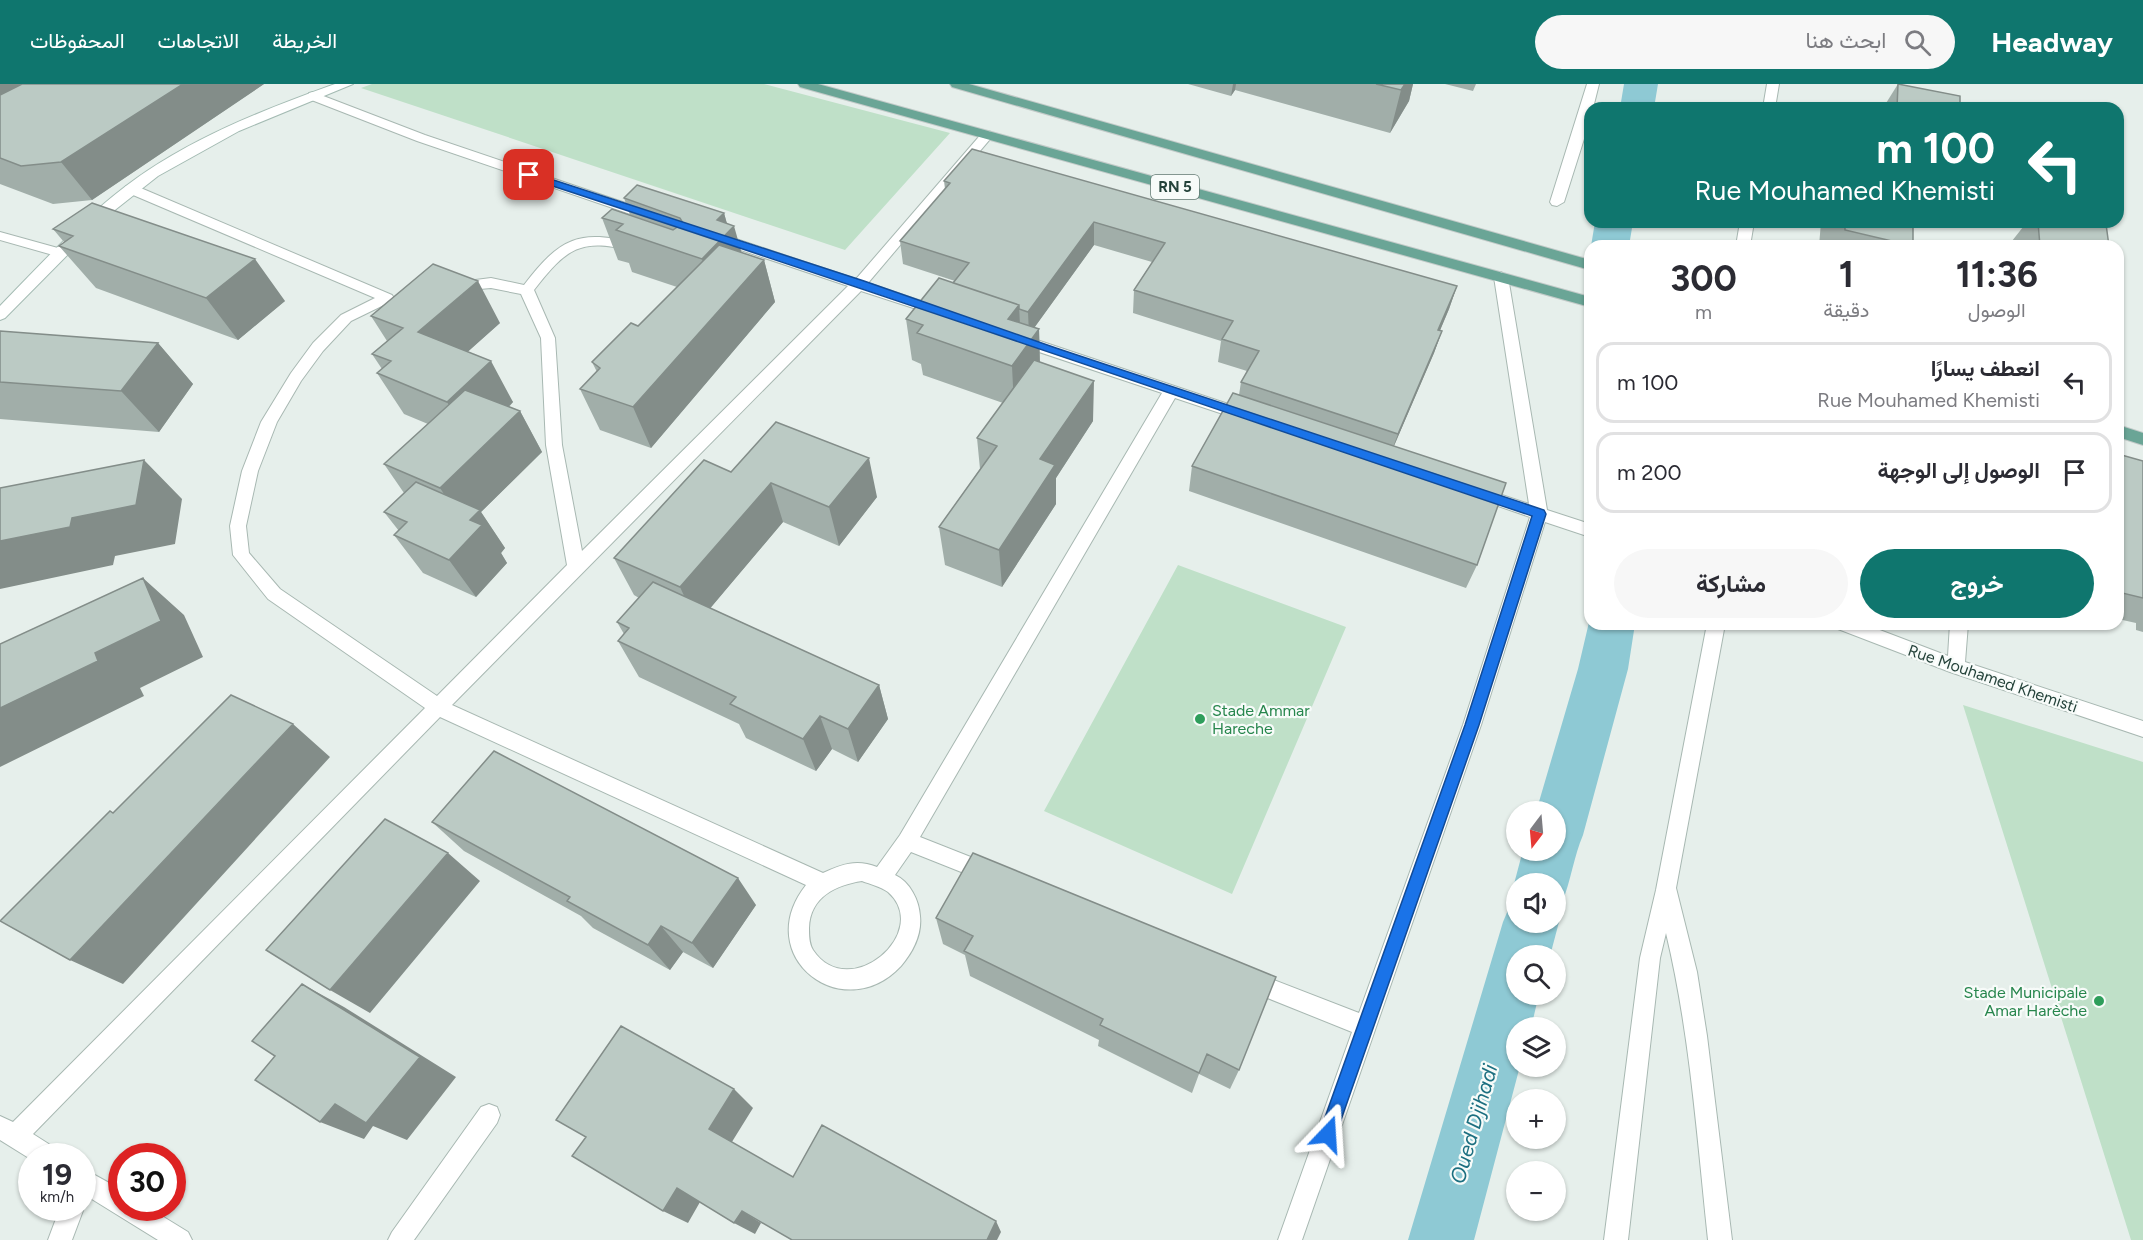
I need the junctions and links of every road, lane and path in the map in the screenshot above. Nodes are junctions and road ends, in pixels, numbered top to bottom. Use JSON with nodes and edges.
{"nodes":[{"id":1,"x":347,"y":84,"type":"edge"},
{"id":2,"x":804,"y":84,"type":"edge"},
{"id":3,"x":956,"y":84,"type":"edge"},
{"id":4,"x":1593,"y":84,"type":"edge"},
{"id":5,"x":1773,"y":84,"type":"edge"},
{"id":6,"x":313,"y":96,"type":"junction"},
{"id":7,"x":1588,"y":102,"type":"edge"},
{"id":8,"x":1769,"y":102,"type":"edge"},
{"id":9,"x":1584,"y":119,"type":"edge"},
{"id":10,"x":987,"y":135,"type":"junction"},
{"id":11,"x":131,"y":189,"type":"junction"},
{"id":12,"x":1557,"y":202,"type":"dead end"},
{"id":13,"x":660,"y":219,"type":"edge"},
{"id":14,"x":704,"y":234,"type":"edge"},
{"id":15,"x":0,"y":236,"type":"edge"},
{"id":16,"x":644,"y":251,"type":"edge"},
{"id":17,"x":60,"y":253,"type":"junction"},
{"id":18,"x":1584,"y":263,"type":"edge"},
{"id":19,"x":1502,"y":277,"type":"junction"},
{"id":20,"x":860,"y":283,"type":"junction"},
{"id":21,"x":442,"y":288,"type":"edge"},
{"id":22,"x":527,"y":290,"type":"junction"},
{"id":23,"x":1584,"y":300,"type":"edge"},
{"id":24,"x":0,"y":315,"type":"edge"},
{"id":25,"x":957,"y":317,"type":"edge"},
{"id":26,"x":1000,"y":333,"type":"edge"},
{"id":27,"x":1171,"y":391,"type":"junction"},
{"id":28,"x":1260,"y":421,"type":"edge"},
{"id":29,"x":2124,"y":433,"type":"edge"},
{"id":30,"x":2143,"y":439,"type":"edge"},
{"id":31,"x":1461,"y":488,"type":"edge"},
{"id":32,"x":1539,"y":514,"type":"junction"},
{"id":33,"x":1584,"y":529,"type":"edge"},
{"id":34,"x":576,"y":567,"type":"junction"},
{"id":35,"x":1715,"y":630,"type":"edge"},
{"id":36,"x":1860,"y":630,"type":"edge"},
{"id":37,"x":1959,"y":630,"type":"edge"},
{"id":38,"x":1956,"y":667,"type":"junction"},
{"id":39,"x":439,"y":708,"type":"junction"},
{"id":40,"x":2143,"y":729,"type":"edge"},
{"id":41,"x":907,"y":841,"type":"junction"},
{"id":42,"x":883,"y":875,"type":"junction"},
{"id":43,"x":1005,"y":881,"type":"edge"},
{"id":44,"x":823,"y":883,"type":"junction"},
{"id":45,"x":1666,"y":888,"type":"junction"},
{"id":46,"x":1235,"y":974,"type":"edge"},
{"id":47,"x":1366,"y":1028,"type":"junction"},
{"id":48,"x":489,"y":1115,"type":"dead end"},
{"id":49,"x":8,"y":1131,"type":"edge"},
{"id":50,"x":27,"y":1143,"type":"edge"},
{"id":51,"x":67,"y":1221,"type":"edge"},
{"id":52,"x":149,"y":1221,"type":"edge"},
{"id":53,"x":60,"y":1240,"type":"edge"},
{"id":54,"x":180,"y":1240,"type":"edge"},
{"id":55,"x":400,"y":1240,"type":"edge"},
{"id":56,"x":1290,"y":1240,"type":"edge"},
{"id":57,"x":1616,"y":1240,"type":"edge"},
{"id":58,"x":1720,"y":1240,"type":"edge"}],
"edges":[{"from":1,"to":6,"type":"street"},
{"from":2,"to":10,"type":"main road","number":"RN 5"},
{"from":3,"to":18,"type":"main road","number":"RN 5"},
{"from":4,"to":7,"type":"street"},
{"from":5,"to":8,"type":"street"},
{"from":6,"to":11,"type":"street"},
{"from":6,"to":13,"type":"street"},
{"from":9,"to":12,"type":"street"},
{"from":10,"to":19,"type":"main road","number":"RN 5"},
{"from":10,"to":20,"type":"street"},
{"from":11,"to":17,"type":"street"},
{"from":11,"to":39,"type":"street"},
{"from":14,"to":20,"type":"street"},
{"from":15,"to":17,"type":"street"},
{"from":16,"to":22,"type":"street"},
{"from":17,"to":24,"type":"street"},
{"from":19,"to":23,"type":"main road","number":"RN 5"},
{"from":19,"to":32,"type":"street"},
{"from":20,"to":25,"type":"street"},
{"from":20,"to":34,"type":"street"},
{"from":21,"to":22,"type":"street"},
{"from":22,"to":34,"type":"street"},
{"from":26,"to":27,"type":"street"},
{"from":27,"to":28,"type":"street"},
{"from":27,"to":41,"type":"street"},
{"from":29,"to":30,"type":"main road"},
{"from":31,"to":32,"type":"street"},
{"from":32,"to":33,"type":"street"},
{"from":32,"to":47,"type":"street"},
{"from":34,"to":39,"type":"street"},
{"from":35,"to":45,"type":"street"},
{"from":36,"to":38,"type":"street","name":"Rue Mouhamed Khemisti"},
{"from":37,"to":38,"type":"street"},
{"from":38,"to":40,"type":"street","name":"Rue Mouhamed Khemisti"},
{"from":39,"to":44,"type":"street"},
{"from":39,"to":49,"type":"street"},
{"from":41,"to":42,"type":"street"},
{"from":41,"to":43,"type":"street"},
{"from":42,"to":44,"type":"street"},
{"from":42,"to":44,"type":"street"},
{"from":45,"to":57,"type":"street"},
{"from":45,"to":58,"type":"street"},
{"from":46,"to":47,"type":"street"},
{"from":47,"to":56,"type":"street"},
{"from":48,"to":55,"type":"street"},
{"from":49,"to":50,"type":"street"},
{"from":51,"to":53,"type":"street"},
{"from":52,"to":54,"type":"street"}]}
